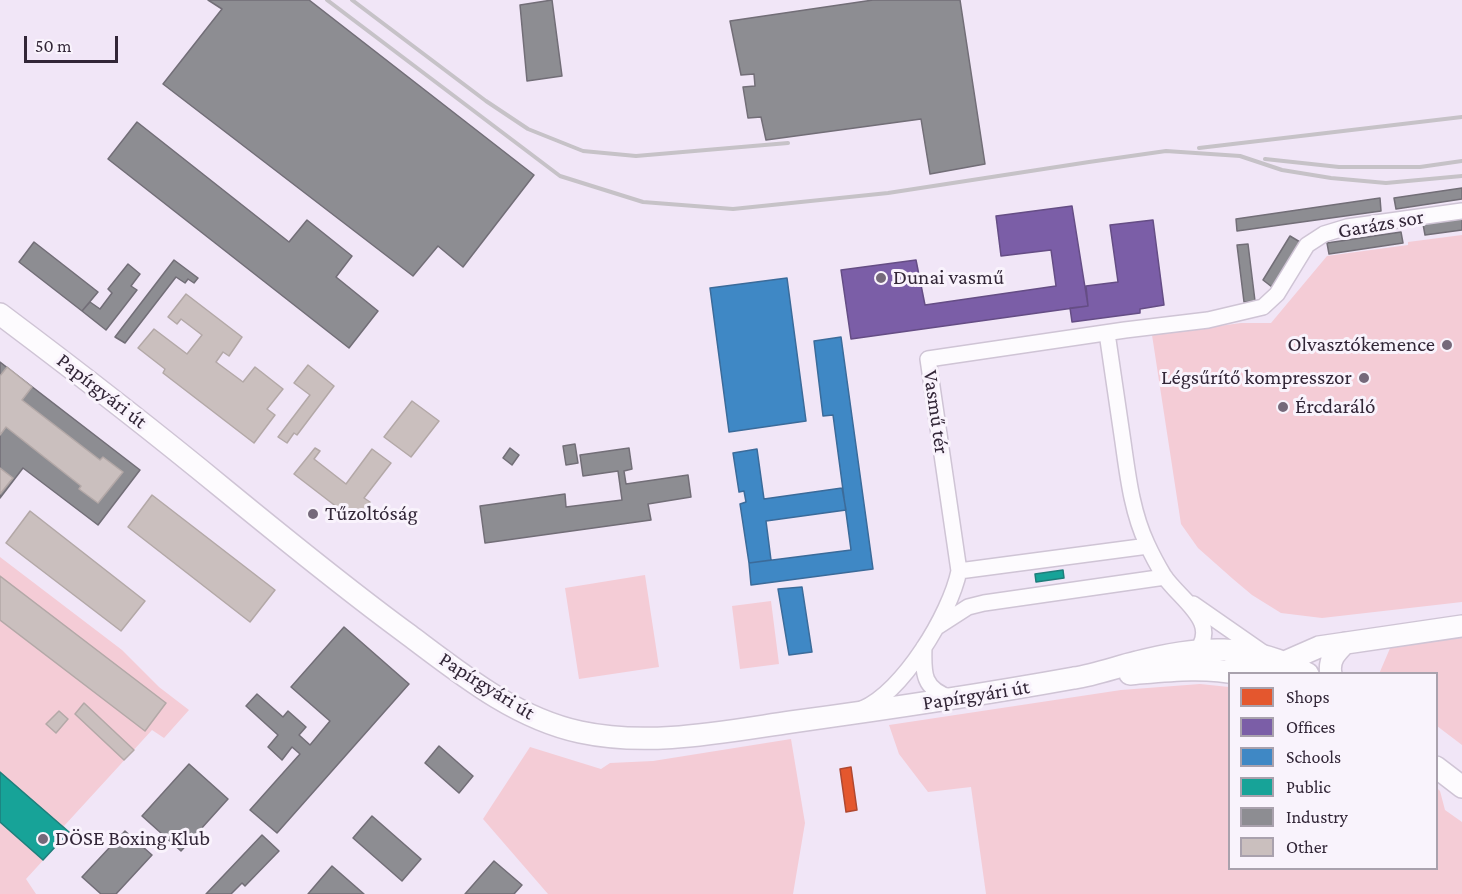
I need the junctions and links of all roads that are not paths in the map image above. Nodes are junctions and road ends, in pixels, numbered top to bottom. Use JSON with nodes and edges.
{"nodes":[{"id":1,"x":1462,"y":211,"type":"edge"},
{"id":2,"x":1263,"y":307,"type":"joint"},
{"id":3,"x":0,"y":314,"type":"edge"},
{"id":4,"x":1107,"y":333,"type":"junction"},
{"id":5,"x":1148,"y":546,"type":"junction"},
{"id":6,"x":959,"y":571,"type":"junction"},
{"id":7,"x":1165,"y":577,"type":"junction"},
{"id":8,"x":1184,"y":597,"type":"junction"},
{"id":9,"x":1462,"y":626,"type":"edge"},
{"id":10,"x":935,"y":628,"type":"junction"},
{"id":11,"x":1345,"y":643,"type":"junction"},
{"id":12,"x":924,"y":647,"type":"junction"},
{"id":13,"x":1199,"y":649,"type":"junction"},
{"id":14,"x":1284,"y":661,"type":"junction"},
{"id":15,"x":1233,"y":672,"type":"edge"},
{"id":16,"x":1304,"y":672,"type":"edge"},
{"id":17,"x":1330,"y":672,"type":"edge"},
{"id":18,"x":1144,"y":673,"type":"junction"},
{"id":19,"x":1084,"y":677,"type":"junction"},
{"id":20,"x":956,"y":699,"type":"junction"},
{"id":21,"x":850,"y":714,"type":"junction"},
{"id":22,"x":1438,"y":768,"type":"edge"},
{"id":23,"x":1462,"y":787,"type":"edge"}],
"edges":[{"from":1,"to":2,"type":"street","name":"Garázs sor"},
{"from":2,"to":4,"type":"street","name":"Vasmű tér"},
{"from":3,"to":21,"type":"street","name":"Papírgyári út"},
{"from":4,"to":5,"type":"street"},
{"from":4,"to":6,"type":"street","name":"Vasmű tér"},
{"from":5,"to":6,"type":"street"},
{"from":5,"to":7,"type":"street"},
{"from":6,"to":10,"type":"street","name":"Vasmű tér"},
{"from":7,"to":8,"type":"street"},
{"from":7,"to":10,"type":"street"},
{"from":8,"to":13,"type":"street"},
{"from":8,"to":14,"type":"street"},
{"from":9,"to":11,"type":"street"},
{"from":10,"to":12,"type":"street","name":"Vasmű tér"},
{"from":11,"to":14,"type":"street"},
{"from":11,"to":17,"type":"street"},
{"from":12,"to":20,"type":"street"},
{"from":12,"to":21,"type":"street","name":"Vasmű tér"},
{"from":13,"to":14,"type":"street"},
{"from":13,"to":18,"type":"street"},
{"from":13,"to":19,"type":"street"},
{"from":14,"to":15,"type":"street"},
{"from":14,"to":16,"type":"street"},
{"from":15,"to":18,"type":"street"},
{"from":18,"to":19,"type":"street"},
{"from":19,"to":20,"type":"street","name":"Papírgyári út"},
{"from":20,"to":21,"type":"street","name":"Papírgyári út"},
{"from":22,"to":23,"type":"street"}]}
